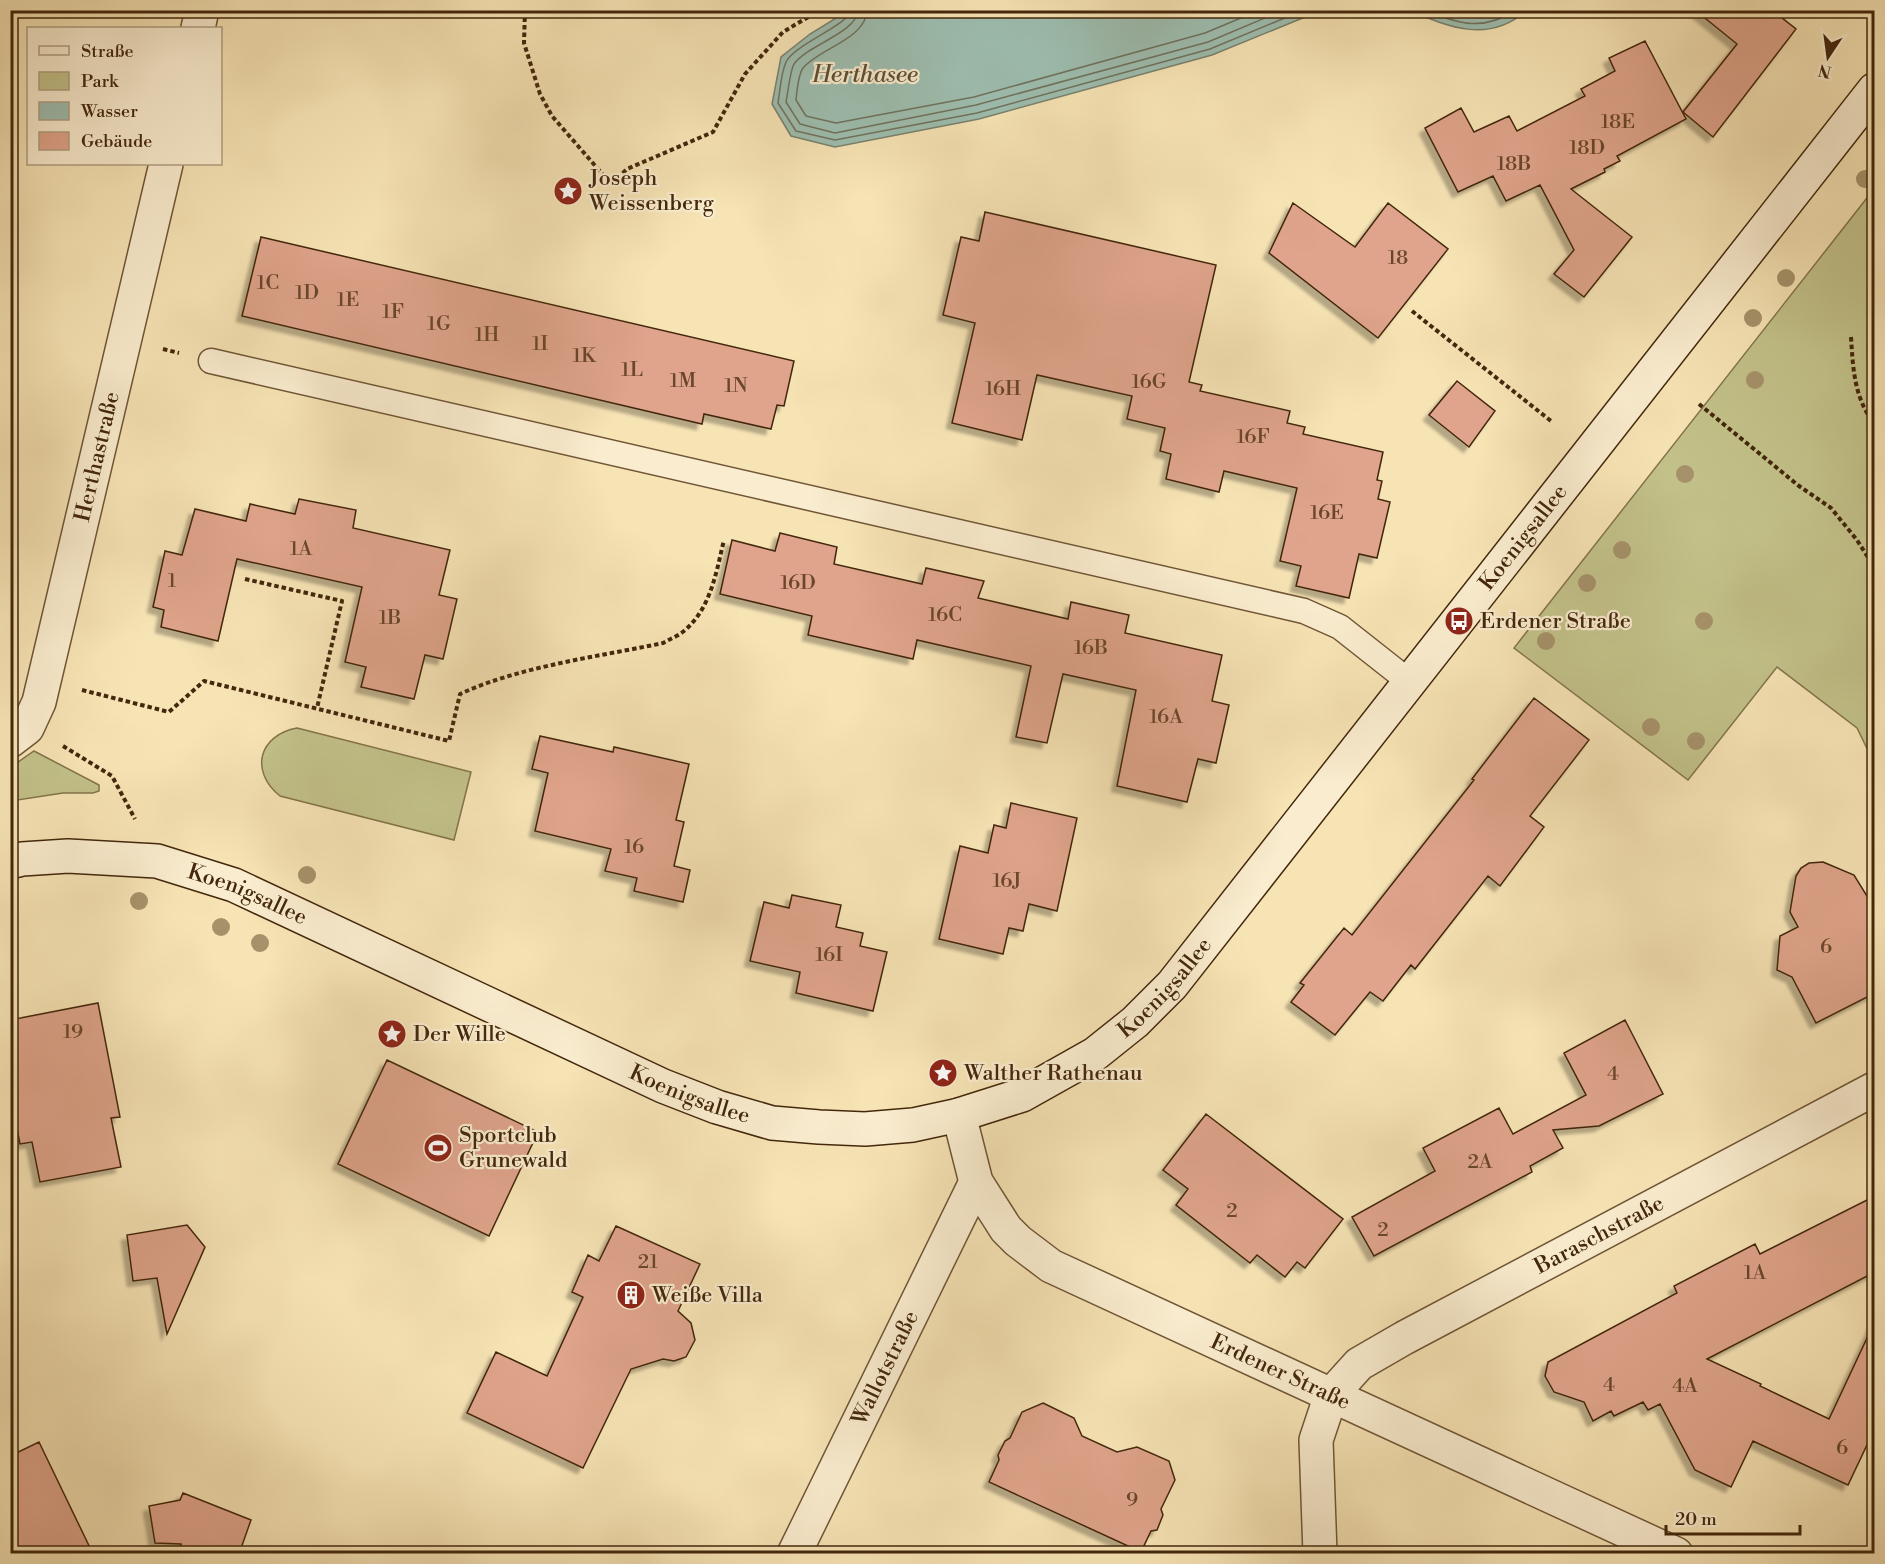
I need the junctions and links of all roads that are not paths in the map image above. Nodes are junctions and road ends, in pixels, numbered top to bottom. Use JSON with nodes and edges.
{"nodes":[{"id":1,"x":202,"y":10,"type":"edge"},
{"id":2,"x":198,"y":27,"type":"edge"},
{"id":3,"x":1875,"y":90,"type":"edge"},
{"id":4,"x":166,"y":165,"type":"edge"},
{"id":5,"x":211,"y":361,"type":"dead end"},
{"id":6,"x":1411,"y":683,"type":"junction"},
{"id":7,"x":10,"y":741,"type":"edge"},
{"id":8,"x":10,"y":862,"type":"edge"},
{"id":9,"x":1875,"y":1089,"type":"edge"},
{"id":10,"x":959,"y":1115,"type":"junction"},
{"id":11,"x":976,"y":1182,"type":"junction"},
{"id":12,"x":1332,"y":1395,"type":"junction"},
{"id":13,"x":794,"y":1554,"type":"edge"},
{"id":14,"x":1320,"y":1554,"type":"edge"},
{"id":15,"x":1676,"y":1554,"type":"edge"}],
"edges":[{"from":1,"to":2,"type":"street"},
{"from":3,"to":6,"type":"street","name":"Koenigsallee"},
{"from":4,"to":7,"type":"street","name":"Herthastraße"},
{"from":5,"to":6,"type":"lane"},
{"from":6,"to":10,"type":"street","name":"Koenigsallee"},
{"from":8,"to":10,"type":"street","name":"Koenigsallee"},
{"from":9,"to":12,"type":"street","name":"Baraschstraße"},
{"from":10,"to":11,"type":"street","name":"Erdener Straße"},
{"from":11,"to":12,"type":"street","name":"Erdener Straße"},
{"from":11,"to":13,"type":"street","name":"Wallotstraße"},
{"from":12,"to":14,"type":"street"},
{"from":12,"to":15,"type":"street","name":"Erdener Straße"}]}
